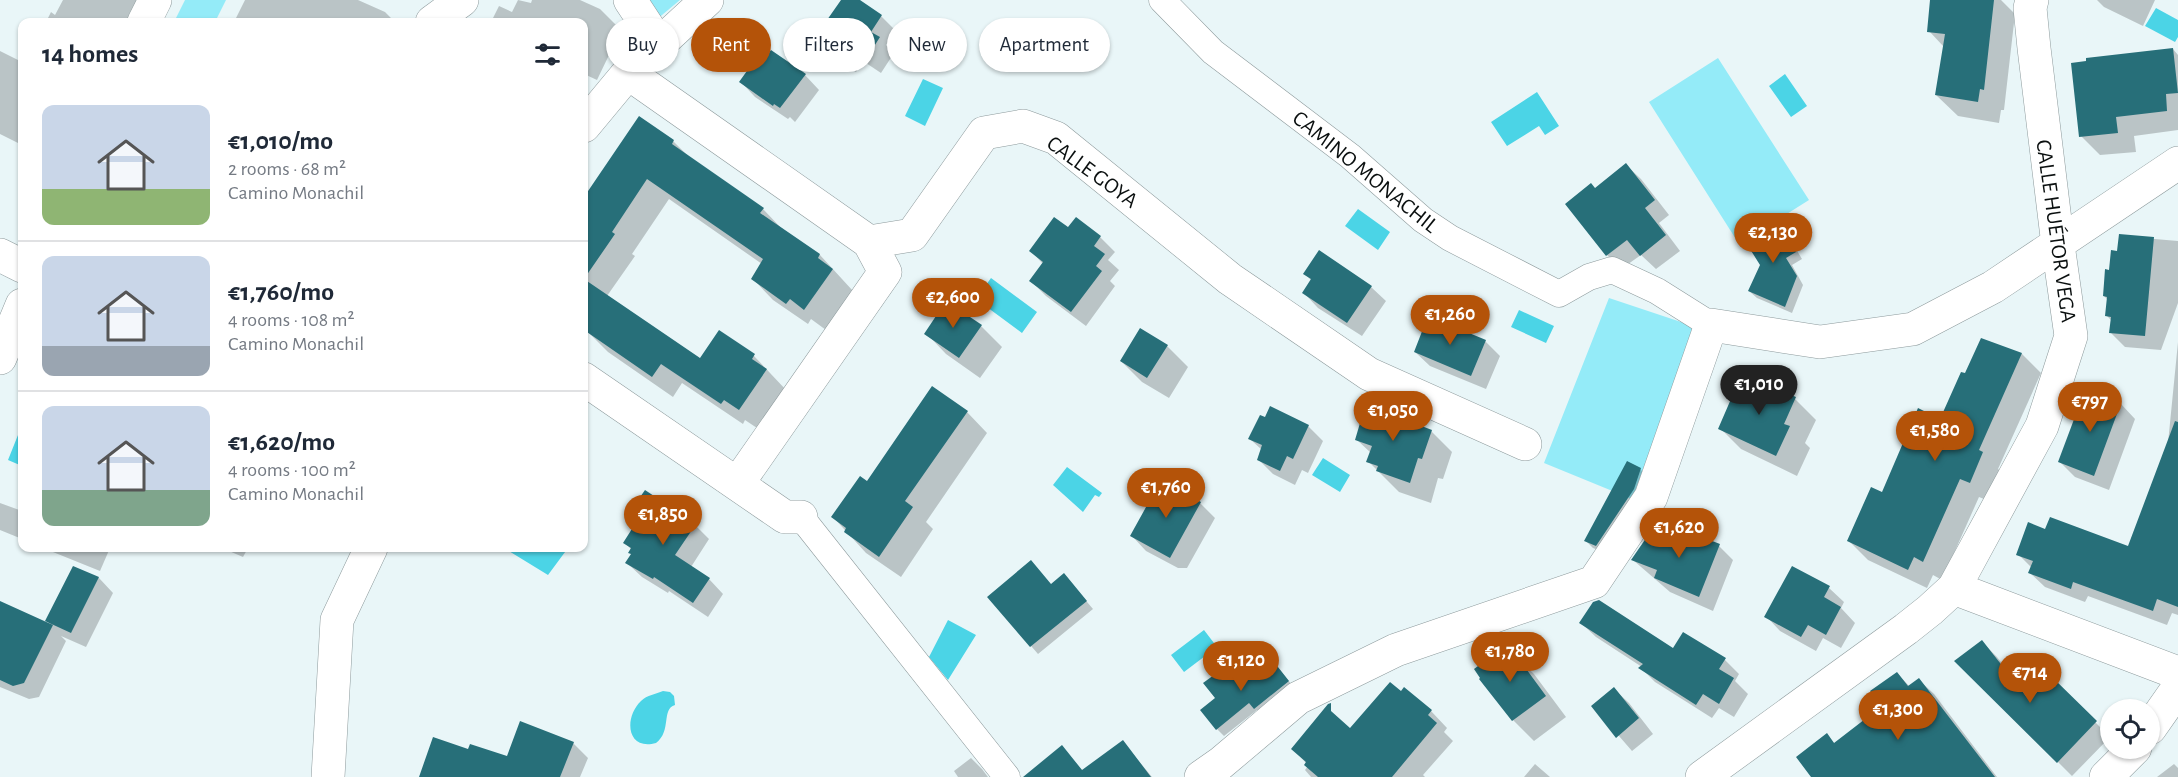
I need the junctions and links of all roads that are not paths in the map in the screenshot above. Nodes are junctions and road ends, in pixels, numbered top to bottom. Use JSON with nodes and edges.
{"nodes":[{"id":1,"x":155,"y":0,"type":"edge"},
{"id":2,"x":462,"y":0,"type":"edge"},
{"id":3,"x":630,"y":0,"type":"edge"},
{"id":4,"x":707,"y":0,"type":"edge"},
{"id":5,"x":1162,"y":0,"type":"edge"},
{"id":6,"x":2032,"y":0,"type":"edge"},
{"id":7,"x":146,"y":18,"type":"edge"},
{"id":8,"x":436,"y":18,"type":"edge"},
{"id":9,"x":642,"y":18,"type":"edge"},
{"id":10,"x":679,"y":26,"type":"edge"},
{"id":11,"x":628,"y":73,"type":"joint"},
{"id":12,"x":588,"y":121,"type":"edge"},
{"id":13,"x":2178,"y":163,"type":"edge"},
{"id":14,"x":868,"y":242,"type":"junction"},
{"id":15,"x":2058,"y":245,"type":"junction"},
{"id":16,"x":0,"y":255,"type":"edge"},
{"id":17,"x":18,"y":264,"type":"edge"},
{"id":18,"x":18,"y":315,"type":"edge"},
{"id":19,"x":1711,"y":325,"type":"junction"},
{"id":20,"x":0,"y":358,"type":"edge"},
{"id":21,"x":588,"y":382,"type":"edge"},
{"id":22,"x":1525,"y":444,"type":"dead end"},
{"id":23,"x":738,"y":483,"type":"junction"},
{"id":24,"x":801,"y":517,"type":"joint"},
{"id":25,"x":369,"y":552,"type":"edge"},
{"id":26,"x":1954,"y":588,"type":"junction"},
{"id":27,"x":2178,"y":673,"type":"edge"},
{"id":28,"x":2178,"y":688,"type":"edge"},
{"id":29,"x":2160,"y":714,"type":"edge"},
{"id":30,"x":2124,"y":759,"type":"edge"},
{"id":31,"x":1724,"y":771,"type":"edge"},
{"id":32,"x":1220,"y":772,"type":"edge"},
{"id":33,"x":328,"y":777,"type":"edge"},
{"id":34,"x":1007,"y":777,"type":"edge"},
{"id":35,"x":2106,"y":777,"type":"edge"}],
"edges":[{"from":1,"to":7,"type":"street"},
{"from":2,"to":8,"type":"street"},
{"from":3,"to":9,"type":"street"},
{"from":4,"to":10,"type":"street"},
{"from":5,"to":19,"type":"street","name":"CAMINO MONACHIL"},
{"from":6,"to":15,"type":"street","name":"CALLE HUÉTOR VEGA"},
{"from":11,"to":12,"type":"street"},
{"from":11,"to":14,"type":"street"},
{"from":13,"to":15,"type":"street"},
{"from":14,"to":22,"type":"street","name":"CALLE GOYA"},
{"from":14,"to":23,"type":"street"},
{"from":15,"to":19,"type":"street"},
{"from":15,"to":26,"type":"street","name":"CALLE HUÉTOR VEGA"},
{"from":16,"to":17,"type":"street"},
{"from":18,"to":20,"type":"street"},
{"from":19,"to":32,"type":"street"},
{"from":21,"to":23,"type":"street"},
{"from":23,"to":24,"type":"street"},
{"from":24,"to":34,"type":"street"},
{"from":25,"to":33,"type":"street"},
{"from":26,"to":27,"type":"street"},
{"from":26,"to":31,"type":"street","name":"CALLE HUÉTOR VEGA"},
{"from":28,"to":29,"type":"street"},
{"from":30,"to":35,"type":"street"}]}
